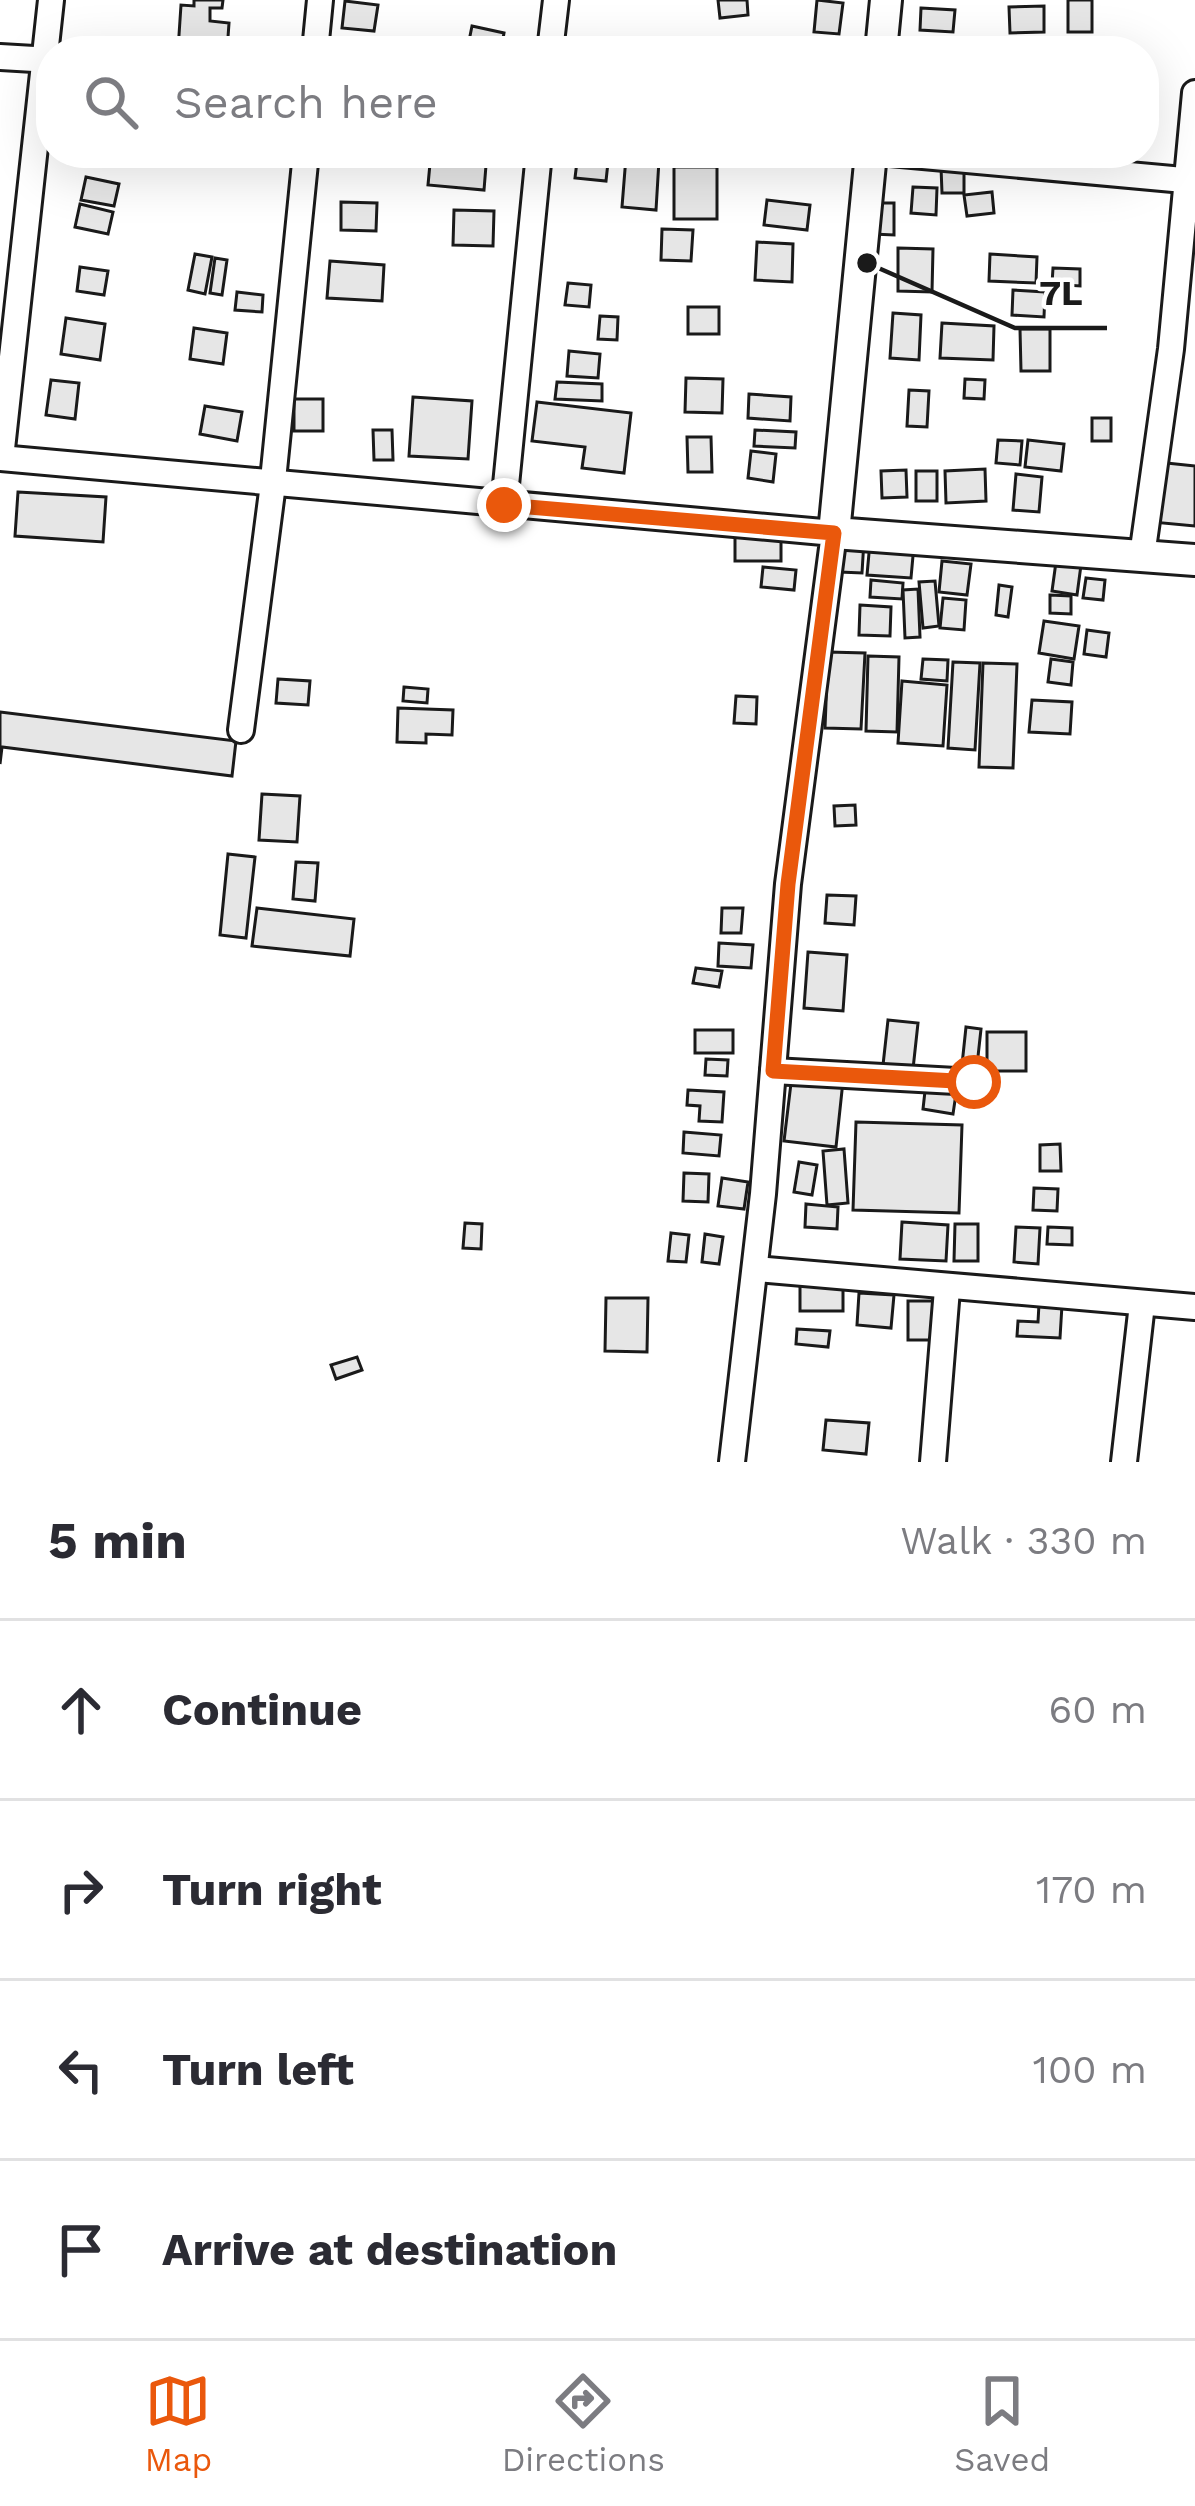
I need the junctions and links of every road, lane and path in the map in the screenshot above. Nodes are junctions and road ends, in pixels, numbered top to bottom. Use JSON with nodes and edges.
{"nodes":[{"id":1,"x":52,"y":0,"type":"edge"},
{"id":2,"x":320,"y":0,"type":"edge"},
{"id":3,"x":556,"y":0,"type":"edge"},
{"id":4,"x":886,"y":0,"type":"edge"},
{"id":5,"x":51,"y":36,"type":"edge"},
{"id":6,"x":316,"y":36,"type":"edge"},
{"id":7,"x":552,"y":36,"type":"edge"},
{"id":8,"x":882,"y":36,"type":"edge"},
{"id":9,"x":0,"y":57,"type":"edge"},
{"id":10,"x":36,"y":58,"type":"edge"},
{"id":11,"x":1195,"y":93,"type":"edge"},
{"id":12,"x":37,"y":168,"type":"edge"},
{"id":13,"x":304,"y":168,"type":"edge"},
{"id":14,"x":538,"y":168,"type":"edge"},
{"id":15,"x":870,"y":168,"type":"edge"},
{"id":16,"x":1051,"y":168,"type":"edge"},
{"id":17,"x":1191,"y":181,"type":"edge"},
{"id":18,"x":1,"y":458,"type":"edge"},
{"id":19,"x":273,"y":482,"type":"junction"},
{"id":20,"x":504,"y":505,"type":"junction"},
{"id":21,"x":834,"y":533,"type":"junction"},
{"id":22,"x":1142,"y":556,"type":"junction"},
{"id":23,"x":1195,"y":560,"type":"edge"},
{"id":24,"x":241,"y":730,"type":"dead end"},
{"id":25,"x":773,"y":1071,"type":"junction"},
{"id":26,"x":974,"y":1082,"type":"dead end"},
{"id":27,"x":756,"y":1269,"type":"junction"},
{"id":28,"x":947,"y":1289,"type":"junction"},
{"id":29,"x":1142,"y":1304,"type":"junction"},
{"id":30,"x":1195,"y":1306,"type":"edge"},
{"id":31,"x":732,"y":1462,"type":"edge"},
{"id":32,"x":933,"y":1462,"type":"edge"},
{"id":33,"x":1124,"y":1462,"type":"edge"}],
"edges":[{"from":1,"to":5,"type":"street"},
{"from":2,"to":6,"type":"street"},
{"from":3,"to":7,"type":"street"},
{"from":4,"to":8,"type":"main road"},
{"from":9,"to":10,"type":"street"},
{"from":11,"to":17,"type":"street"},
{"from":12,"to":18,"type":"street"},
{"from":13,"to":19,"type":"street"},
{"from":14,"to":20,"type":"street"},
{"from":15,"to":21,"type":"main road"},
{"from":16,"to":17,"type":"street"},
{"from":17,"to":22,"type":"street"},
{"from":18,"to":19,"type":"street"},
{"from":19,"to":20,"type":"street"},
{"from":19,"to":24,"type":"street"},
{"from":20,"to":21,"type":"street"},
{"from":21,"to":22,"type":"main road"},
{"from":21,"to":25,"type":"street"},
{"from":22,"to":23,"type":"main road"},
{"from":25,"to":26,"type":"street"},
{"from":25,"to":27,"type":"street"},
{"from":27,"to":28,"type":"street"},
{"from":27,"to":31,"type":"street"},
{"from":28,"to":29,"type":"street"},
{"from":28,"to":32,"type":"street"},
{"from":29,"to":30,"type":"street"},
{"from":29,"to":33,"type":"street"}]}
